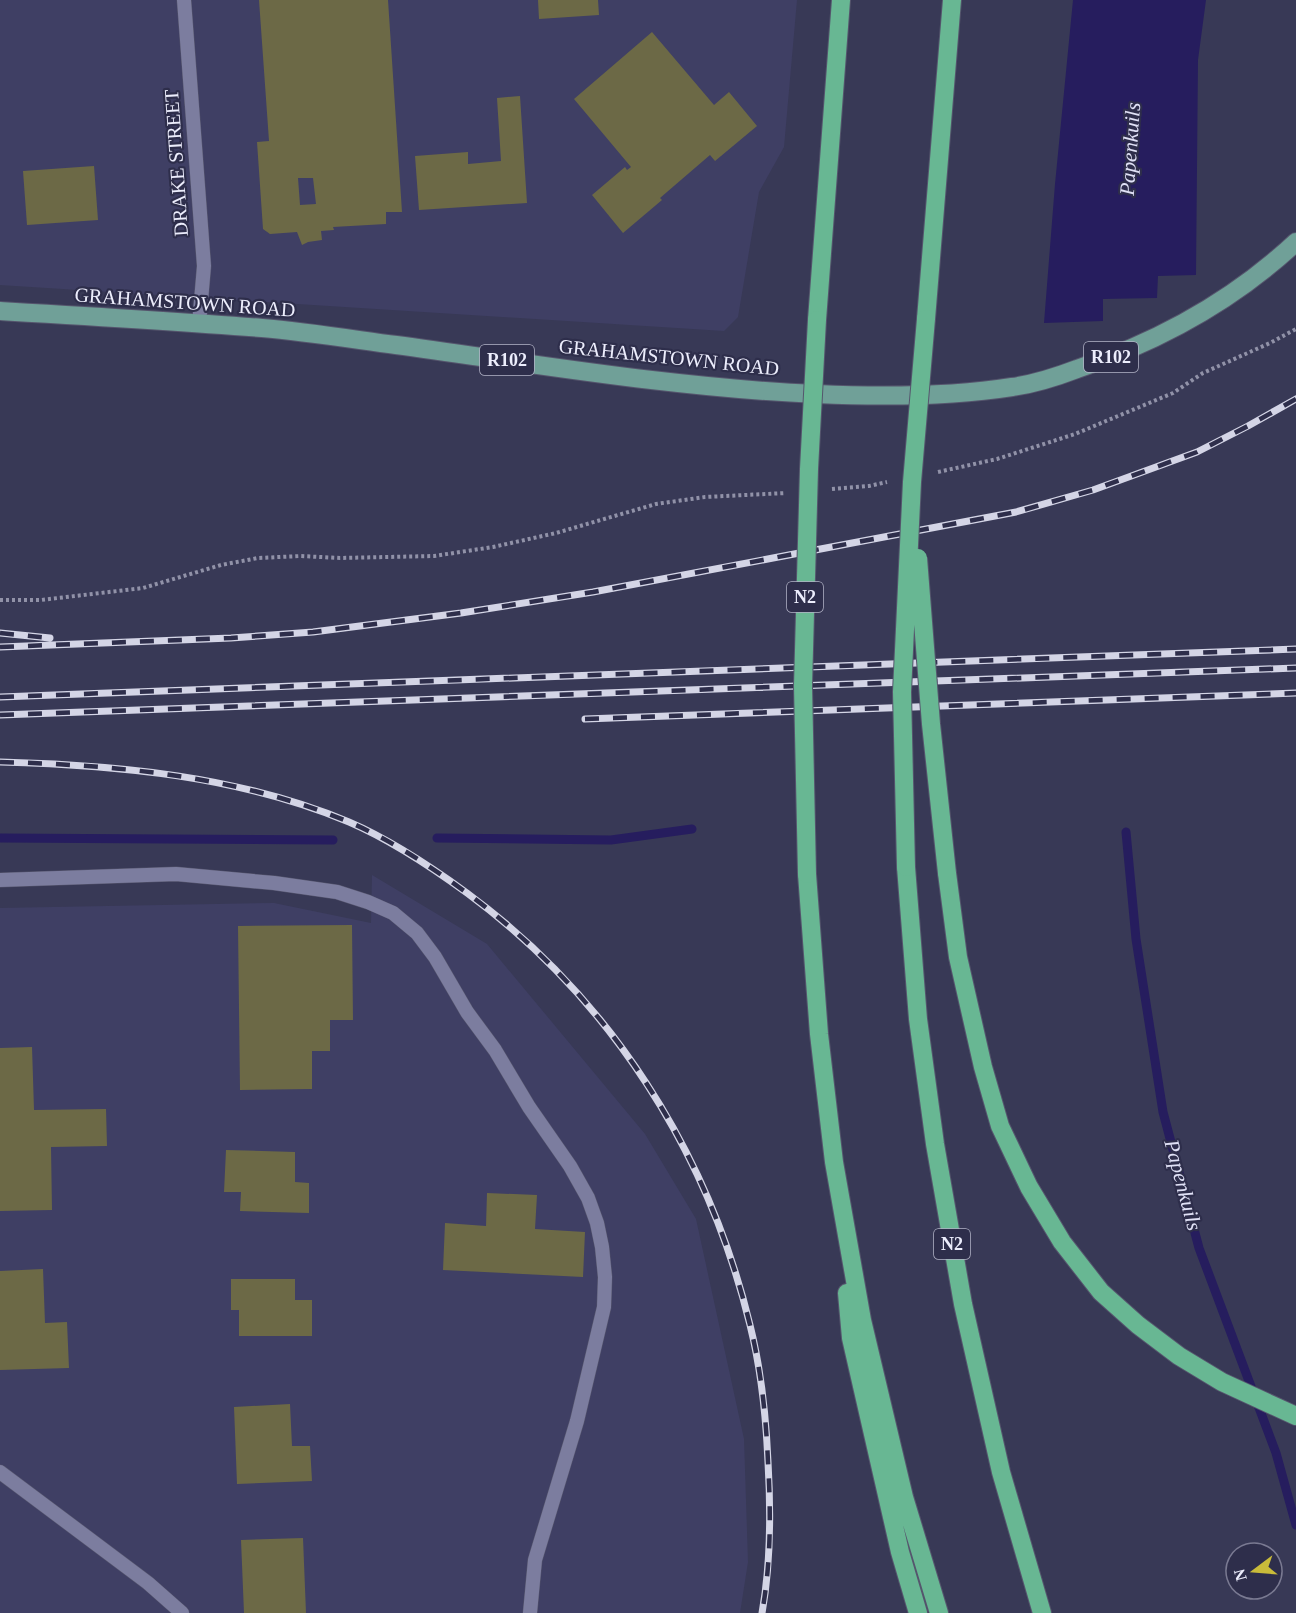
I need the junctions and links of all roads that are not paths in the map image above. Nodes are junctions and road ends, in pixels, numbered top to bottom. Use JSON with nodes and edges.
{"nodes":[{"id":1,"x":184,"y":0,"type":"edge"},
{"id":2,"x":842,"y":0,"type":"edge"},
{"id":3,"x":952,"y":0,"type":"edge"},
{"id":4,"x":1296,"y":242,"type":"edge"},
{"id":5,"x":0,"y":311,"type":"edge"},
{"id":6,"x":200,"y":324,"type":"junction"},
{"id":7,"x":919,"y":478,"type":"junction"},
{"id":8,"x":0,"y":880,"type":"edge"},
{"id":9,"x":834,"y":1162,"type":"junction"},
{"id":10,"x":1296,"y":1416,"type":"edge"},
{"id":11,"x":0,"y":1472,"type":"edge"},
{"id":12,"x":182,"y":1613,"type":"edge"},
{"id":13,"x":530,"y":1613,"type":"edge"},
{"id":14,"x":918,"y":1613,"type":"edge"},
{"id":15,"x":939,"y":1613,"type":"edge"},
{"id":16,"x":1042,"y":1613,"type":"edge"}],
"edges":[{"from":1,"to":6,"type":"lane","name":"DRAKE STREET"},
{"from":2,"to":9,"type":"highway","number":"N2","bridge":true},
{"from":3,"to":7,"type":"highway","number":"N2","bridge":true},
{"from":4,"to":6,"type":"main road","name":"GRAHAMSTOWN ROAD","number":"R102"},
{"from":5,"to":6,"type":"main road","name":"GRAHAMSTOWN ROAD","number":"R102"},
{"from":7,"to":10,"type":"highway","bridge":true},
{"from":7,"to":16,"type":"highway","number":"N2","bridge":true},
{"from":8,"to":13,"type":"lane"},
{"from":9,"to":14,"type":"highway"},
{"from":9,"to":15,"type":"highway","number":"N2"},
{"from":11,"to":12,"type":"lane"}]}
